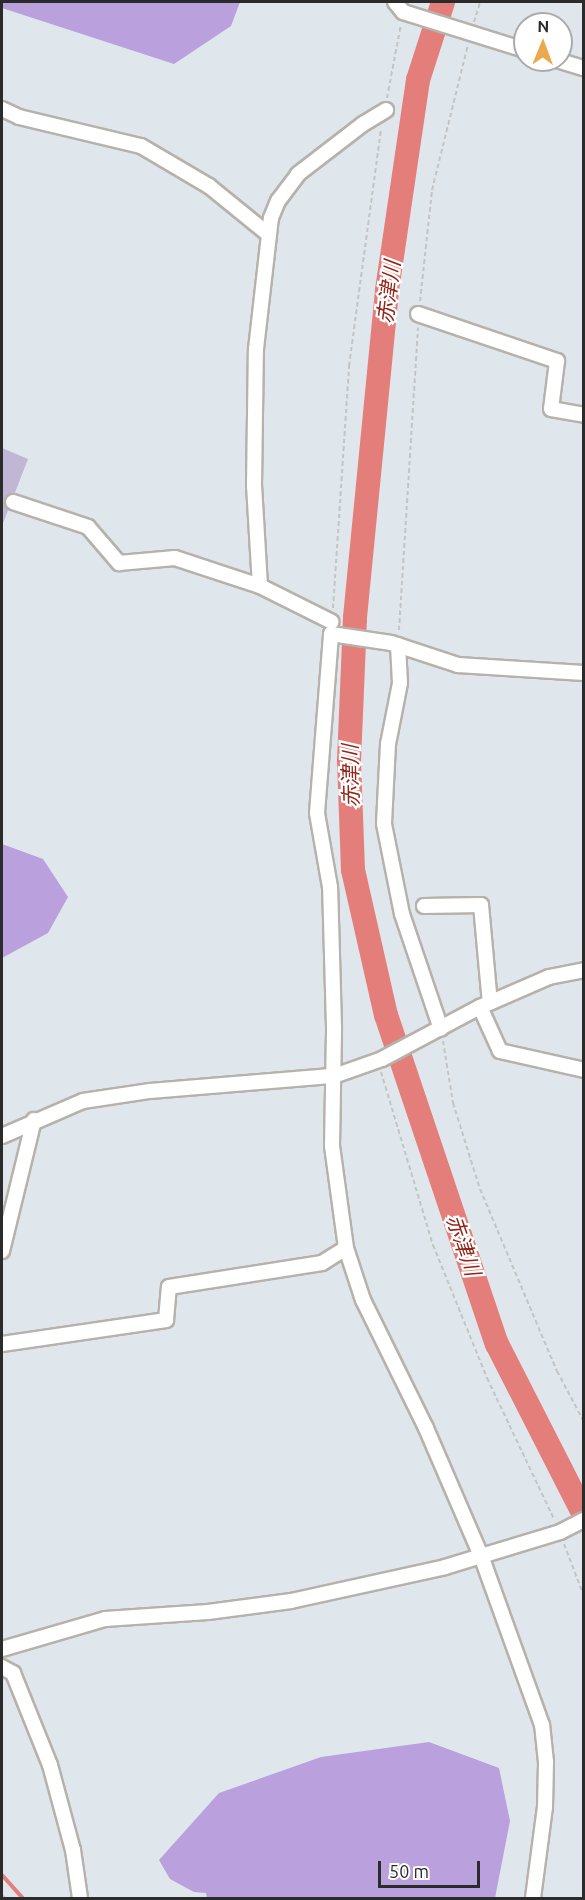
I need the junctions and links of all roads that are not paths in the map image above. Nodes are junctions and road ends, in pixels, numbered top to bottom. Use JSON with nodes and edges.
{"nodes":[{"id":1,"x":399,"y":7,"type":"edge"},
{"id":2,"x":513,"y":46,"type":"edge"},
{"id":3,"x":2,"y":109,"type":"edge"},
{"id":4,"x":386,"y":110,"type":"road end"},
{"id":5,"x":268,"y":234,"type":"junction"},
{"id":6,"x":418,"y":315,"type":"road end"},
{"id":7,"x":584,"y":415,"type":"edge"},
{"id":8,"x":13,"y":502,"type":"dead end"},
{"id":9,"x":260,"y":586,"type":"junction"},
{"id":10,"x":332,"y":622,"type":"road end"},
{"id":11,"x":394,"y":644,"type":"junction"},
{"id":12,"x":584,"y":673,"type":"edge"},
{"id":13,"x":424,"y":906,"type":"dead end"},
{"id":14,"x":584,"y":970,"type":"edge"},
{"id":15,"x":485,"y":1005,"type":"junction"},
{"id":16,"x":436,"y":1031,"type":"junction"},
{"id":17,"x":584,"y":1070,"type":"edge"},
{"id":18,"x":334,"y":1076,"type":"junction"},
{"id":19,"x":34,"y":1120,"type":"junction"},
{"id":20,"x":2,"y":1136,"type":"edge"},
{"id":21,"x":346,"y":1248,"type":"junction"},
{"id":22,"x":2,"y":1251,"type":"edge"},
{"id":23,"x":2,"y":1344,"type":"edge"},
{"id":24,"x":584,"y":1520,"type":"edge"},
{"id":25,"x":482,"y":1558,"type":"junction"},
{"id":26,"x":2,"y":1645,"type":"edge"},
{"id":27,"x":2,"y":1667,"type":"edge"},
{"id":28,"x":80,"y":1899,"type":"edge"},
{"id":29,"x":533,"y":1899,"type":"edge"}],
"edges":[{"from":1,"to":2,"type":"street"},
{"from":3,"to":5,"type":"street"},
{"from":4,"to":5,"type":"street"},
{"from":5,"to":9,"type":"street"},
{"from":6,"to":7,"type":"street"},
{"from":8,"to":9,"type":"street"},
{"from":9,"to":10,"type":"street"},
{"from":11,"to":12,"type":"street"},
{"from":11,"to":16,"type":"street"},
{"from":11,"to":18,"type":"street"},
{"from":13,"to":15,"type":"street"},
{"from":14,"to":15,"type":"street"},
{"from":15,"to":16,"type":"street"},
{"from":15,"to":17,"type":"street"},
{"from":16,"to":18,"type":"street"},
{"from":18,"to":19,"type":"street"},
{"from":18,"to":21,"type":"street"},
{"from":19,"to":20,"type":"street"},
{"from":19,"to":22,"type":"street"},
{"from":21,"to":23,"type":"street"},
{"from":21,"to":25,"type":"street"},
{"from":24,"to":25,"type":"street"},
{"from":25,"to":26,"type":"street"},
{"from":25,"to":29,"type":"street"},
{"from":27,"to":28,"type":"street"}]}
